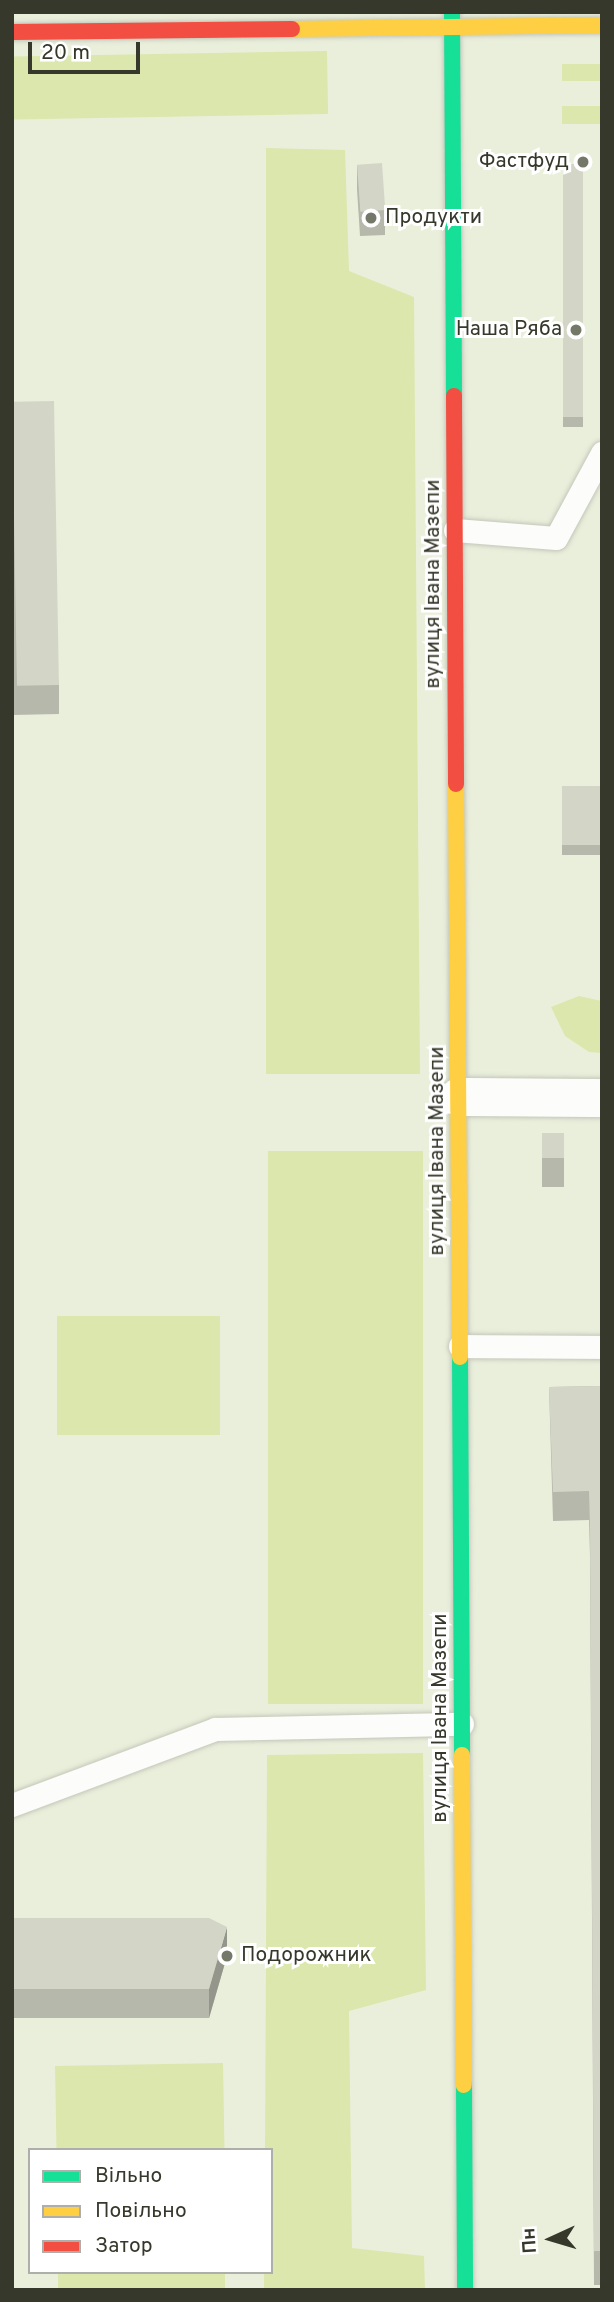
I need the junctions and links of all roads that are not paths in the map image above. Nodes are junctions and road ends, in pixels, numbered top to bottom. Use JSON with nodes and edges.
{"nodes":[{"id":1,"x":452,"y":19,"type":"edge"},
{"id":2,"x":602,"y":25,"type":"edge"},
{"id":3,"x":12,"y":32,"type":"edge"},
{"id":4,"x":602,"y":453,"type":"edge"},
{"id":5,"x":455,"y":530,"type":"junction"},
{"id":6,"x":458,"y":1097,"type":"junction"},
{"id":7,"x":602,"y":1098,"type":"edge"},
{"id":8,"x":460,"y":1346,"type":"junction"},
{"id":9,"x":602,"y":1347,"type":"edge"},
{"id":10,"x":462,"y":1724,"type":"junction"},
{"id":11,"x":12,"y":1805,"type":"edge"},
{"id":12,"x":465,"y":2290,"type":"edge"}],
"edges":[{"from":1,"to":2,"type":"main road"},
{"from":1,"to":3,"type":"main road"},
{"from":1,"to":5,"type":"main road","name":"вулиця Івана Мазепи"},
{"from":4,"to":5,"type":"lane"},
{"from":5,"to":6,"type":"main road","name":"вулиця Івана Мазепи"},
{"from":6,"to":7,"type":"street"},
{"from":6,"to":8,"type":"main road","name":"вулиця Івана Мазепи"},
{"from":8,"to":9,"type":"lane"},
{"from":8,"to":10,"type":"main road","name":"вулиця Івана Мазепи"},
{"from":10,"to":11,"type":"lane"},
{"from":10,"to":12,"type":"main road","name":"вулиця Івана Мазепи"}]}
